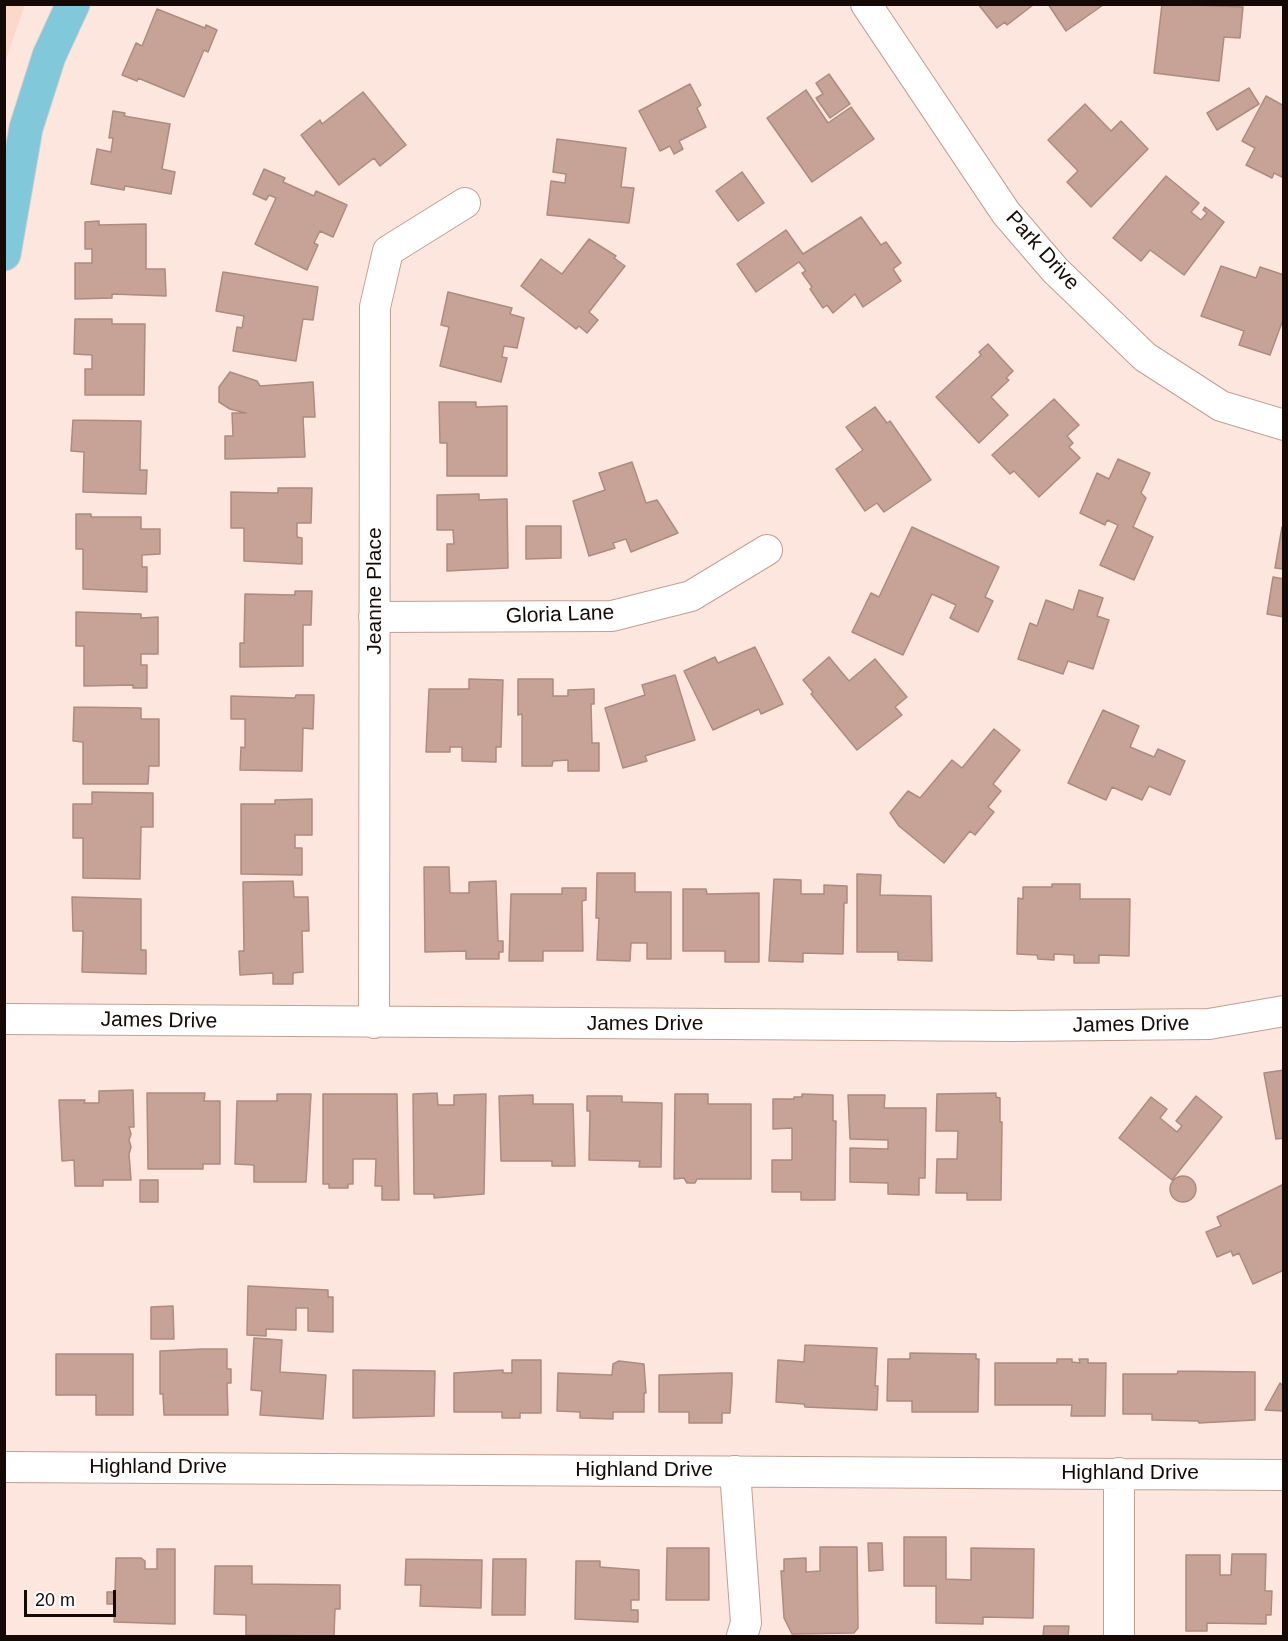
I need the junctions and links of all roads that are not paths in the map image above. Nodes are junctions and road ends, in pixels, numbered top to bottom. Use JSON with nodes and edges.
{"nodes":[{"id":1,"x":73,"y":4,"type":"edge"},
{"id":2,"x":866,"y":4,"type":"edge"},
{"id":3,"x":465,"y":203,"type":"dead end"},
{"id":4,"x":4,"y":254,"type":"edge"},
{"id":5,"x":1284,"y":424,"type":"edge"},
{"id":6,"x":768,"y":550,"type":"dead end"},
{"id":7,"x":375,"y":617,"type":"junction"},
{"id":8,"x":1284,"y":1011,"type":"edge"},
{"id":9,"x":4,"y":1019,"type":"edge"},
{"id":10,"x":374,"y":1023,"type":"junction"},
{"id":11,"x":4,"y":1467,"type":"edge"},
{"id":12,"x":735,"y":1471,"type":"junction"},
{"id":13,"x":1119,"y":1473,"type":"junction"},
{"id":14,"x":1284,"y":1475,"type":"edge"},
{"id":15,"x":742,"y":1636,"type":"edge"},
{"id":16,"x":1119,"y":1636,"type":"edge"}],
"edges":[{"from":1,"to":4,"type":"main road"},
{"from":2,"to":5,"type":"street","name":"Park Drive"},
{"from":3,"to":7,"type":"street","name":"Jeanne Place"},
{"from":6,"to":7,"type":"street","name":"Gloria Lane"},
{"from":7,"to":10,"type":"street","name":"Jeanne Place"},
{"from":8,"to":10,"type":"street","name":"James Drive"},
{"from":9,"to":10,"type":"street","name":"James Drive"},
{"from":11,"to":12,"type":"street","name":"Highland Drive"},
{"from":12,"to":13,"type":"street","name":"Highland Drive"},
{"from":12,"to":15,"type":"street"},
{"from":13,"to":14,"type":"street","name":"Highland Drive"},
{"from":13,"to":16,"type":"street"}]}
